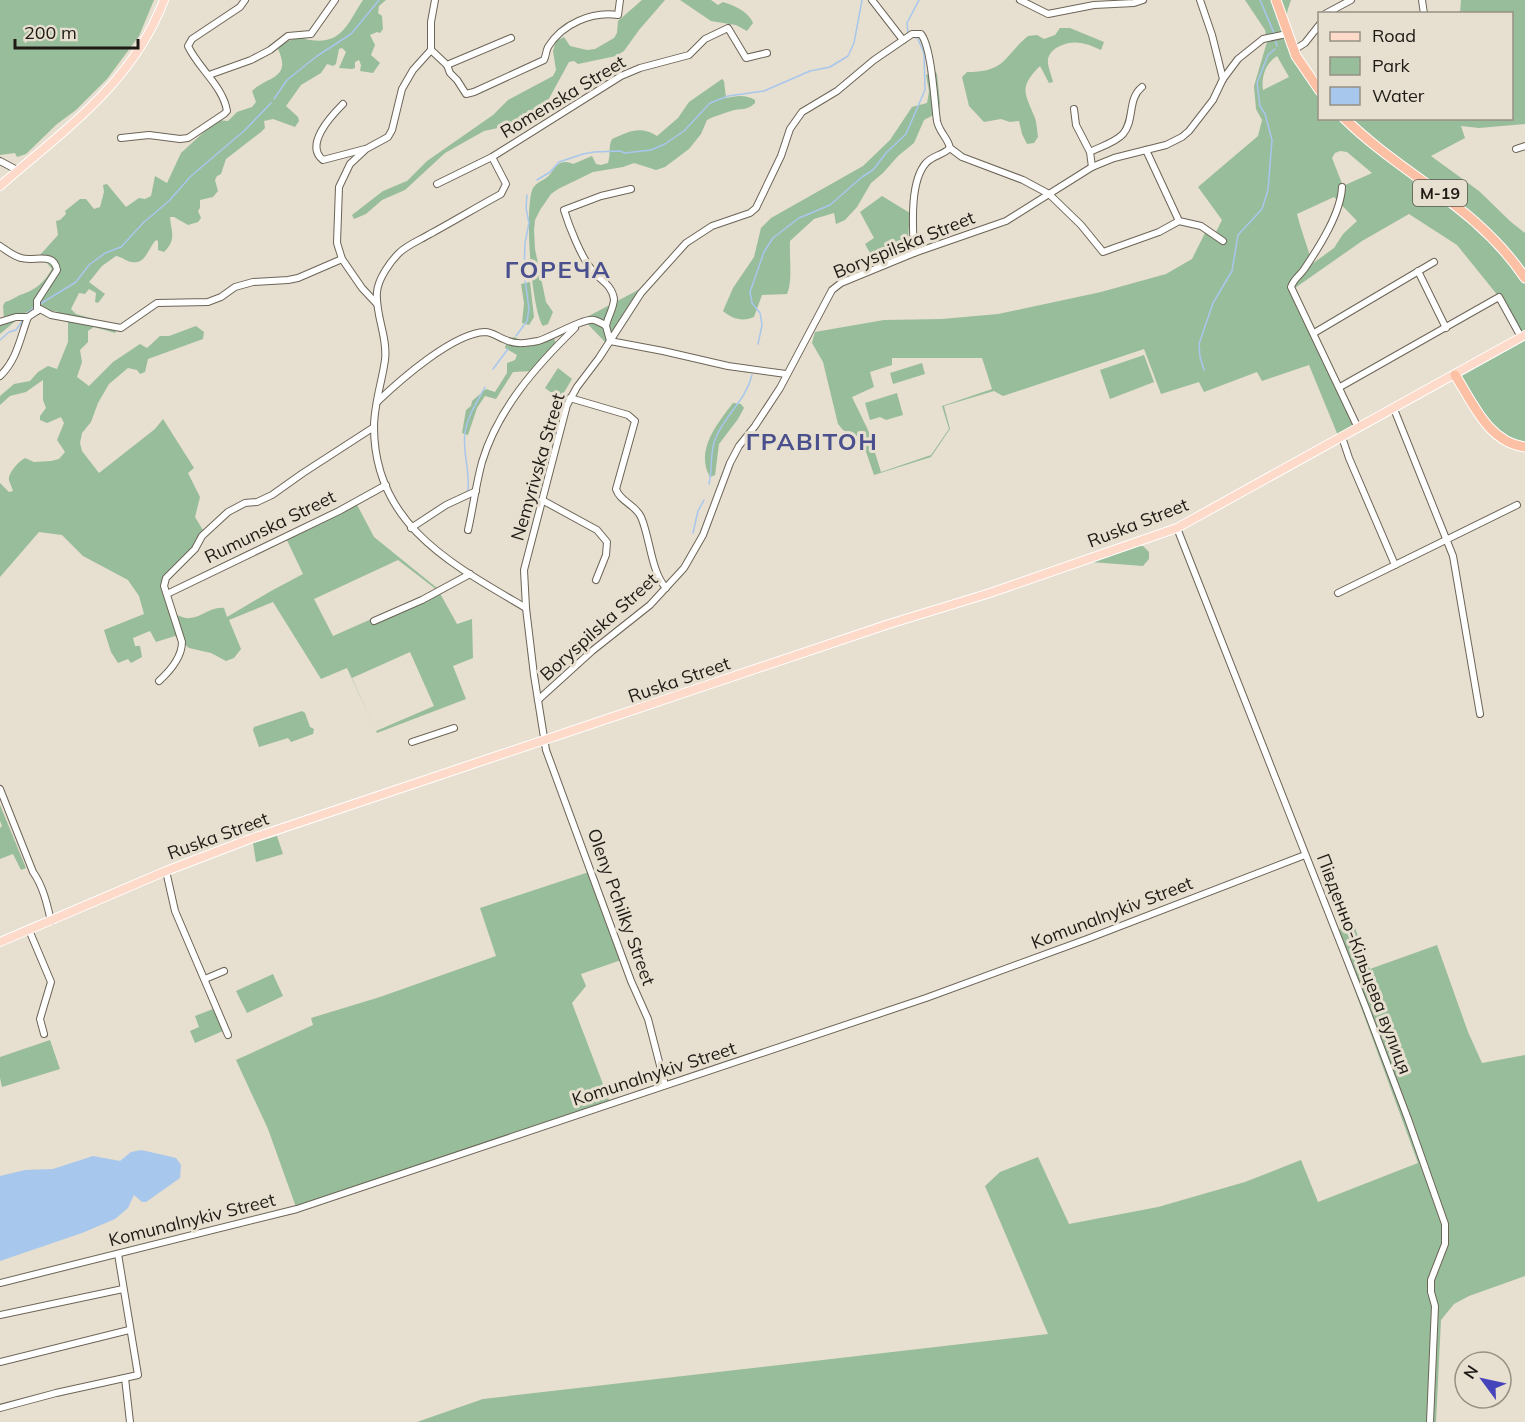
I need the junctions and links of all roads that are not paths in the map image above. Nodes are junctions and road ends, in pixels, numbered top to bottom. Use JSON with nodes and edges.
{"nodes":[{"id":1,"x":164,"y":0,"type":"edge"},
{"id":2,"x":245,"y":0,"type":"edge"},
{"id":3,"x":335,"y":0,"type":"edge"},
{"id":4,"x":435,"y":0,"type":"edge"},
{"id":5,"x":620,"y":0,"type":"edge"},
{"id":6,"x":872,"y":0,"type":"edge"},
{"id":7,"x":1020,"y":0,"type":"edge"},
{"id":8,"x":1143,"y":0,"type":"edge"},
{"id":9,"x":1200,"y":0,"type":"edge"},
{"id":10,"x":1276,"y":0,"type":"edge"},
{"id":11,"x":1351,"y":0,"type":"edge"},
{"id":12,"x":1329,"y":12,"type":"edge"},
{"id":13,"x":1318,"y":27,"type":"edge"},
{"id":14,"x":1287,"y":34,"type":"junction"},
{"id":15,"x":511,"y":38,"type":"dead end"},
{"id":16,"x":903,"y":40,"type":"junction"},
{"id":17,"x":431,"y":50,"type":"junction"},
{"id":18,"x":1294,"y":50,"type":"junction"},
{"id":19,"x":767,"y":53,"type":"dead end"},
{"id":20,"x":447,"y":65,"type":"junction"},
{"id":21,"x":209,"y":75,"type":"junction"},
{"id":22,"x":1223,"y":79,"type":"junction"},
{"id":23,"x":1142,"y":87,"type":"dead end"},
{"id":24,"x":1318,"y":88,"type":"edge"},
{"id":25,"x":343,"y":104,"type":"dead end"},
{"id":26,"x":1074,"y":109,"type":"dead end"},
{"id":27,"x":1347,"y":120,"type":"edge"},
{"id":28,"x":121,"y":138,"type":"dead end"},
{"id":29,"x":1525,"y":146,"type":"edge"},
{"id":30,"x":950,"y":148,"type":"junction"},
{"id":31,"x":366,"y":149,"type":"junction"},
{"id":32,"x":1516,"y":149,"type":"dead end"},
{"id":33,"x":1146,"y":150,"type":"junction"},
{"id":34,"x":1090,"y":152,"type":"junction"},
{"id":35,"x":492,"y":157,"type":"junction"},
{"id":36,"x":0,"y":160,"type":"edge"},
{"id":37,"x":1092,"y":167,"type":"junction"},
{"id":38,"x":17,"y":170,"type":"junction"},
{"id":39,"x":437,"y":184,"type":"dead end"},
{"id":40,"x":0,"y":186,"type":"edge"},
{"id":41,"x":1342,"y":187,"type":"dead end"},
{"id":42,"x":631,"y":189,"type":"dead end"},
{"id":43,"x":1048,"y":194,"type":"junction"},
{"id":44,"x":1179,"y":221,"type":"junction"},
{"id":45,"x":1223,"y":241,"type":"dead end"},
{"id":46,"x":0,"y":246,"type":"edge"},
{"id":47,"x":914,"y":253,"type":"junction"},
{"id":48,"x":342,"y":259,"type":"junction"},
{"id":49,"x":1434,"y":262,"type":"dead end"},
{"id":50,"x":1418,"y":271,"type":"junction"},
{"id":51,"x":1525,"y":278,"type":"edge"},
{"id":52,"x":377,"y":304,"type":"junction"},
{"id":53,"x":37,"y":306,"type":"junction"},
{"id":54,"x":28,"y":317,"type":"junction"},
{"id":55,"x":0,"y":322,"type":"edge"},
{"id":56,"x":580,"y":323,"type":"junction"},
{"id":57,"x":606,"y":326,"type":"junction"},
{"id":58,"x":1446,"y":328,"type":"junction"},
{"id":59,"x":1314,"y":333,"type":"junction"},
{"id":60,"x":1523,"y":336,"type":"edge"},
{"id":61,"x":610,"y":341,"type":"junction"},
{"id":62,"x":786,"y":374,"type":"junction"},
{"id":63,"x":1455,"y":375,"type":"junction"},
{"id":64,"x":0,"y":376,"type":"edge"},
{"id":65,"x":1340,"y":387,"type":"junction"},
{"id":66,"x":570,"y":398,"type":"junction"},
{"id":67,"x":376,"y":403,"type":"junction"},
{"id":68,"x":1394,"y":409,"type":"junction"},
{"id":69,"x":374,"y":428,"type":"junction"},
{"id":70,"x":1358,"y":428,"type":"junction"},
{"id":71,"x":1342,"y":437,"type":"junction"},
{"id":72,"x":1525,"y":447,"type":"edge"},
{"id":73,"x":386,"y":485,"type":"junction"},
{"id":74,"x":476,"y":491,"type":"junction"},
{"id":75,"x":542,"y":500,"type":"junction"},
{"id":76,"x":1517,"y":505,"type":"dead end"},
{"id":77,"x":411,"y":528,"type":"junction"},
{"id":78,"x":1178,"y":528,"type":"junction"},
{"id":79,"x":468,"y":530,"type":"dead end"},
{"id":80,"x":1447,"y":540,"type":"junction"},
{"id":81,"x":1395,"y":565,"type":"junction"},
{"id":82,"x":470,"y":574,"type":"junction"},
{"id":83,"x":596,"y":580,"type":"dead end"},
{"id":84,"x":666,"y":588,"type":"junction"},
{"id":85,"x":1338,"y":593,"type":"dead end"},
{"id":86,"x":167,"y":594,"type":"junction"},
{"id":87,"x":526,"y":608,"type":"junction"},
{"id":88,"x":374,"y":621,"type":"dead end"},
{"id":89,"x":159,"y":681,"type":"dead end"},
{"id":90,"x":538,"y":700,"type":"junction"},
{"id":91,"x":1480,"y":714,"type":"dead end"},
{"id":92,"x":454,"y":728,"type":"dead end"},
{"id":93,"x":544,"y":741,"type":"junction"},
{"id":94,"x":412,"y":742,"type":"dead end"},
{"id":95,"x":0,"y":789,"type":"edge"},
{"id":96,"x":1305,"y":855,"type":"junction"},
{"id":97,"x":166,"y":871,"type":"junction"},
{"id":98,"x":51,"y":921,"type":"junction"},
{"id":99,"x":29,"y":930,"type":"junction"},
{"id":100,"x":0,"y":942,"type":"edge"},
{"id":101,"x":225,"y":971,"type":"dead end"},
{"id":102,"x":205,"y":979,"type":"junction"},
{"id":103,"x":44,"y":1034,"type":"dead end"},
{"id":104,"x":228,"y":1035,"type":"dead end"},
{"id":105,"x":665,"y":1085,"type":"junction"},
{"id":106,"x":118,"y":1254,"type":"junction"},
{"id":107,"x":0,"y":1283,"type":"edge"},
{"id":108,"x":123,"y":1289,"type":"junction"},
{"id":109,"x":0,"y":1315,"type":"edge"},
{"id":110,"x":129,"y":1330,"type":"junction"},
{"id":111,"x":0,"y":1362,"type":"edge"},
{"id":112,"x":124,"y":1377,"type":"junction"},
{"id":113,"x":0,"y":1408,"type":"edge"},
{"id":114,"x":130,"y":1422,"type":"edge"},
{"id":115,"x":1430,"y":1422,"type":"edge"}],
"edges":[{"from":1,"to":38,"type":"main road"},
{"from":2,"to":21,"type":"street"},
{"from":3,"to":21,"type":"street"},
{"from":4,"to":17,"type":"street"},
{"from":5,"to":20,"type":"street"},
{"from":6,"to":16,"type":"street"},
{"from":7,"to":8,"type":"street"},
{"from":9,"to":22,"type":"street"},
{"from":10,"to":14,"type":"highway"},
{"from":11,"to":12,"type":"street"},
{"from":13,"to":18,"type":"street"},
{"from":14,"to":18,"type":"highway"},
{"from":14,"to":22,"type":"street","name":"Boryspilska Street"},
{"from":15,"to":20,"type":"street"},
{"from":16,"to":30,"type":"street","name":"Nemyrivska Street"},
{"from":16,"to":61,"type":"street","name":"Nemyrivska Street"},
{"from":17,"to":20,"type":"street"},
{"from":17,"to":31,"type":"street"},
{"from":18,"to":24,"type":"highway"},
{"from":19,"to":35,"type":"street","name":"Romenska Street"},
{"from":21,"to":28,"type":"street"},
{"from":22,"to":33,"type":"street","name":"Boryspilska Street"},
{"from":23,"to":34,"type":"street"},
{"from":25,"to":31,"type":"street"},
{"from":26,"to":34,"type":"street"},
{"from":27,"to":51,"type":"highway","number":"М-19"},
{"from":29,"to":32,"type":"street"},
{"from":30,"to":43,"type":"street"},
{"from":30,"to":47,"type":"street"},
{"from":31,"to":48,"type":"street"},
{"from":33,"to":37,"type":"street","name":"Boryspilska Street"},
{"from":33,"to":44,"type":"street"},
{"from":34,"to":37,"type":"street"},
{"from":35,"to":39,"type":"street","name":"Romenska Street"},
{"from":35,"to":52,"type":"street","name":"Romenska Street"},
{"from":36,"to":38,"type":"street"},
{"from":37,"to":43,"type":"street","name":"Boryspilska Street"},
{"from":38,"to":40,"type":"main road"},
{"from":41,"to":59,"type":"street"},
{"from":42,"to":57,"type":"street"},
{"from":43,"to":44,"type":"street"},
{"from":43,"to":47,"type":"street","name":"Boryspilska Street"},
{"from":44,"to":45,"type":"street"},
{"from":46,"to":53,"type":"street"},
{"from":47,"to":62,"type":"street","name":"Boryspilska Street"},
{"from":48,"to":52,"type":"street"},
{"from":48,"to":53,"type":"street"},
{"from":49,"to":50,"type":"street"},
{"from":50,"to":58,"type":"street"},
{"from":50,"to":59,"type":"street"},
{"from":52,"to":67,"type":"street","name":"Romenska Street"},
{"from":53,"to":54,"type":"street"},
{"from":54,"to":55,"type":"street"},
{"from":54,"to":64,"type":"street"},
{"from":56,"to":57,"type":"street"},
{"from":56,"to":67,"type":"street"},
{"from":56,"to":74,"type":"street"},
{"from":57,"to":61,"type":"street"},
{"from":58,"to":60,"type":"street"},
{"from":58,"to":65,"type":"street"},
{"from":59,"to":65,"type":"street"},
{"from":60,"to":63,"type":"main road","name":"Ruska Street"},
{"from":61,"to":62,"type":"street"},
{"from":61,"to":66,"type":"street","name":"Nemyrivska Street"},
{"from":62,"to":84,"type":"street","name":"Boryspilska Street"},
{"from":63,"to":68,"type":"main road","name":"Ruska Street"},
{"from":63,"to":72,"type":"highway"},
{"from":65,"to":70,"type":"street"},
{"from":66,"to":75,"type":"street","name":"Nemyrivska Street"},
{"from":66,"to":84,"type":"street"},
{"from":67,"to":69,"type":"street","name":"Romenska Street"},
{"from":68,"to":70,"type":"main road","name":"Ruska Street"},
{"from":68,"to":80,"type":"street"},
{"from":69,"to":73,"type":"street","name":"Romenska Street"},
{"from":69,"to":86,"type":"street"},
{"from":70,"to":71,"type":"main road","name":"Ruska Street"},
{"from":71,"to":78,"type":"main road","name":"Ruska Street"},
{"from":71,"to":81,"type":"street"},
{"from":73,"to":77,"type":"street","name":"Romenska Street"},
{"from":73,"to":86,"type":"street","name":"Rumunska Street"},
{"from":74,"to":77,"type":"street"},
{"from":74,"to":79,"type":"street"},
{"from":75,"to":83,"type":"street"},
{"from":75,"to":87,"type":"street","name":"Nemyrivska Street"},
{"from":76,"to":80,"type":"street"},
{"from":77,"to":82,"type":"street","name":"Romenska Street"},
{"from":78,"to":93,"type":"main road","name":"Ruska Street"},
{"from":78,"to":96,"type":"street","name":"Південно-Кільцева вулиця"},
{"from":80,"to":81,"type":"street"},
{"from":80,"to":91,"type":"street"},
{"from":81,"to":85,"type":"street"},
{"from":82,"to":87,"type":"street","name":"Romenska Street"},
{"from":82,"to":88,"type":"street"},
{"from":84,"to":90,"type":"street","name":"Boryspilska Street"},
{"from":86,"to":89,"type":"street"},
{"from":87,"to":90,"type":"street","name":"Nemyrivska Street"},
{"from":90,"to":93,"type":"street","name":"Nemyrivska Street"},
{"from":92,"to":94,"type":"street"},
{"from":93,"to":97,"type":"main road","name":"Ruska Street"},
{"from":93,"to":105,"type":"street","name":"Oleny Pchilky Street"},
{"from":95,"to":98,"type":"street"},
{"from":96,"to":105,"type":"street","name":"Komunalnykiv Street"},
{"from":96,"to":115,"type":"street","name":"Південно-Кільцева вулиця"},
{"from":97,"to":98,"type":"main road","name":"Ruska Street"},
{"from":97,"to":102,"type":"street"},
{"from":98,"to":99,"type":"main road","name":"Ruska Street"},
{"from":99,"to":100,"type":"main road","name":"Ruska Street"},
{"from":99,"to":103,"type":"street"},
{"from":101,"to":102,"type":"street"},
{"from":102,"to":104,"type":"street"},
{"from":105,"to":106,"type":"street","name":"Komunalnykiv Street"},
{"from":106,"to":107,"type":"street","name":"Komunalnykiv Street"},
{"from":106,"to":108,"type":"street"},
{"from":108,"to":109,"type":"street"},
{"from":108,"to":110,"type":"street"},
{"from":110,"to":111,"type":"street"},
{"from":110,"to":112,"type":"street"},
{"from":112,"to":113,"type":"street"},
{"from":112,"to":114,"type":"street"}]}
